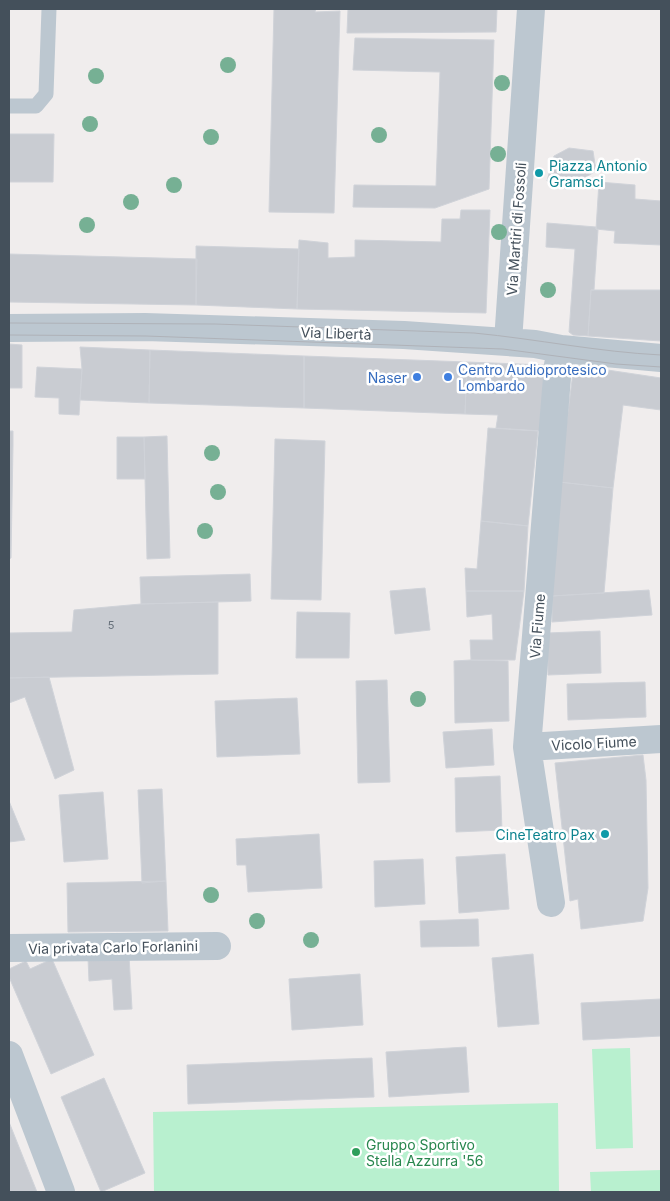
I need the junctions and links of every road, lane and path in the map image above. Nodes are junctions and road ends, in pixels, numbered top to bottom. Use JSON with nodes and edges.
{"nodes":[{"id":1,"x":48,"y":9,"type":"edge"},
{"id":2,"x":531,"y":9,"type":"edge"},
{"id":3,"x":9,"y":106,"type":"edge"},
{"id":4,"x":9,"y":328,"type":"edge"},
{"id":5,"x":508,"y":342,"type":"junction"},
{"id":6,"x":561,"y":349,"type":"junction"},
{"id":7,"x":661,"y":358,"type":"edge"},
{"id":8,"x":661,"y":739,"type":"edge"},
{"id":9,"x":527,"y":747,"type":"junction"},
{"id":10,"x":551,"y":903,"type":"dead end"},
{"id":11,"x":217,"y":946,"type":"dead end"},
{"id":12,"x":9,"y":948,"type":"edge"},
{"id":13,"x":9,"y":1055,"type":"edge"},
{"id":14,"x":61,"y":1192,"type":"edge"}],
"edges":[{"from":1,"to":3,"type":"lane"},
{"from":2,"to":5,"type":"street","name":"Via Martiri di Fossoli"},
{"from":4,"to":5,"type":"street","name":"Via Libertà"},
{"from":5,"to":6,"type":"street","name":"Via Libertà"},
{"from":6,"to":7,"type":"street","name":"Via Libertà"},
{"from":6,"to":9,"type":"street","name":"Via Fiume"},
{"from":8,"to":9,"type":"street","name":"Vicolo Fiume"},
{"from":9,"to":10,"type":"street","name":"Via Fiume"},
{"from":11,"to":12,"type":"street","name":"Via privata Carlo Forlanini"},
{"from":13,"to":14,"type":"street"}]}
